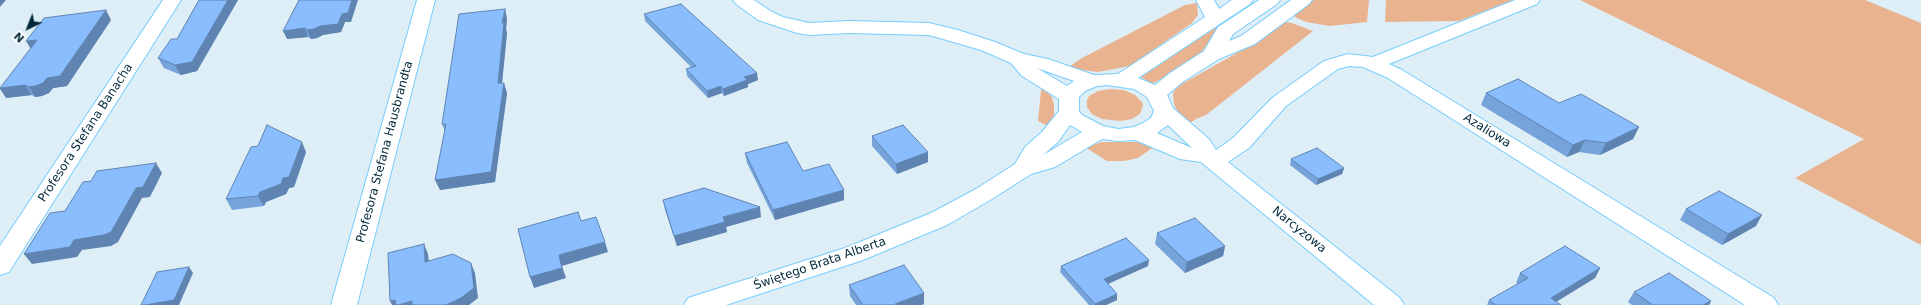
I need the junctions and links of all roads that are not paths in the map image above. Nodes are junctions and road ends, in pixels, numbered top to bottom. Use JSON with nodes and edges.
{"nodes":[{"id":1,"x":172,"y":0,"type":"edge"},
{"id":2,"x":426,"y":0,"type":"edge"},
{"id":3,"x":742,"y":0,"type":"edge"},
{"id":4,"x":1205,"y":0,"type":"edge"},
{"id":5,"x":1244,"y":0,"type":"edge"},
{"id":6,"x":1271,"y":0,"type":"edge"},
{"id":7,"x":1303,"y":0,"type":"edge"},
{"id":8,"x":1531,"y":0,"type":"edge"},
{"id":9,"x":1215,"y":19,"type":"junction"},
{"id":10,"x":1212,"y":55,"type":"junction"},
{"id":11,"x":1019,"y":59,"type":"junction"},
{"id":12,"x":1374,"y":63,"type":"junction"},
{"id":13,"x":1122,"y":80,"type":"junction"},
{"id":14,"x":1093,"y":81,"type":"junction"},
{"id":15,"x":1069,"y":103,"type":"junction"},
{"id":16,"x":1160,"y":103,"type":"junction"},
{"id":17,"x":1098,"y":132,"type":"junction"},
{"id":18,"x":1137,"y":133,"type":"junction"},
{"id":19,"x":1210,"y":159,"type":"junction"},
{"id":20,"x":1023,"y":169,"type":"junction"},
{"id":21,"x":0,"y":266,"type":"edge"},
{"id":22,"x":344,"y":305,"type":"edge"},
{"id":23,"x":697,"y":305,"type":"edge"},
{"id":24,"x":1391,"y":305,"type":"edge"},
{"id":25,"x":1766,"y":305,"type":"edge"}],
"edges":[{"from":1,"to":21,"type":"street","name":"Profesora Stefana Banacha"},
{"from":2,"to":22,"type":"street","name":"Profesora Stefana Hausbrandta"},
{"from":3,"to":11,"type":"street"},
{"from":4,"to":9,"type":"street"},
{"from":5,"to":9,"type":"street"},
{"from":6,"to":10,"type":"street"},
{"from":7,"to":10,"type":"street"},
{"from":8,"to":12,"type":"street"},
{"from":9,"to":13,"type":"street"},
{"from":10,"to":16,"type":"street"},
{"from":11,"to":14,"type":"street"},
{"from":11,"to":15,"type":"street"},
{"from":12,"to":19,"type":"street","name":"Azaliowa"},
{"from":12,"to":25,"type":"street","name":"Azaliowa"},
{"from":13,"to":14,"type":"street"},
{"from":13,"to":16,"type":"street"},
{"from":14,"to":15,"type":"street"},
{"from":15,"to":17,"type":"street"},
{"from":15,"to":20,"type":"street","name":"Świętego Brata Alberta"},
{"from":16,"to":18,"type":"street"},
{"from":16,"to":19,"type":"street","name":"Narcyzowa"},
{"from":17,"to":18,"type":"street"},
{"from":17,"to":20,"type":"street","name":"Świętego Brata Alberta"},
{"from":18,"to":19,"type":"street"},
{"from":19,"to":24,"type":"street","name":"Narcyzowa"},
{"from":20,"to":23,"type":"street","name":"Świętego Brata Alberta"}]}
